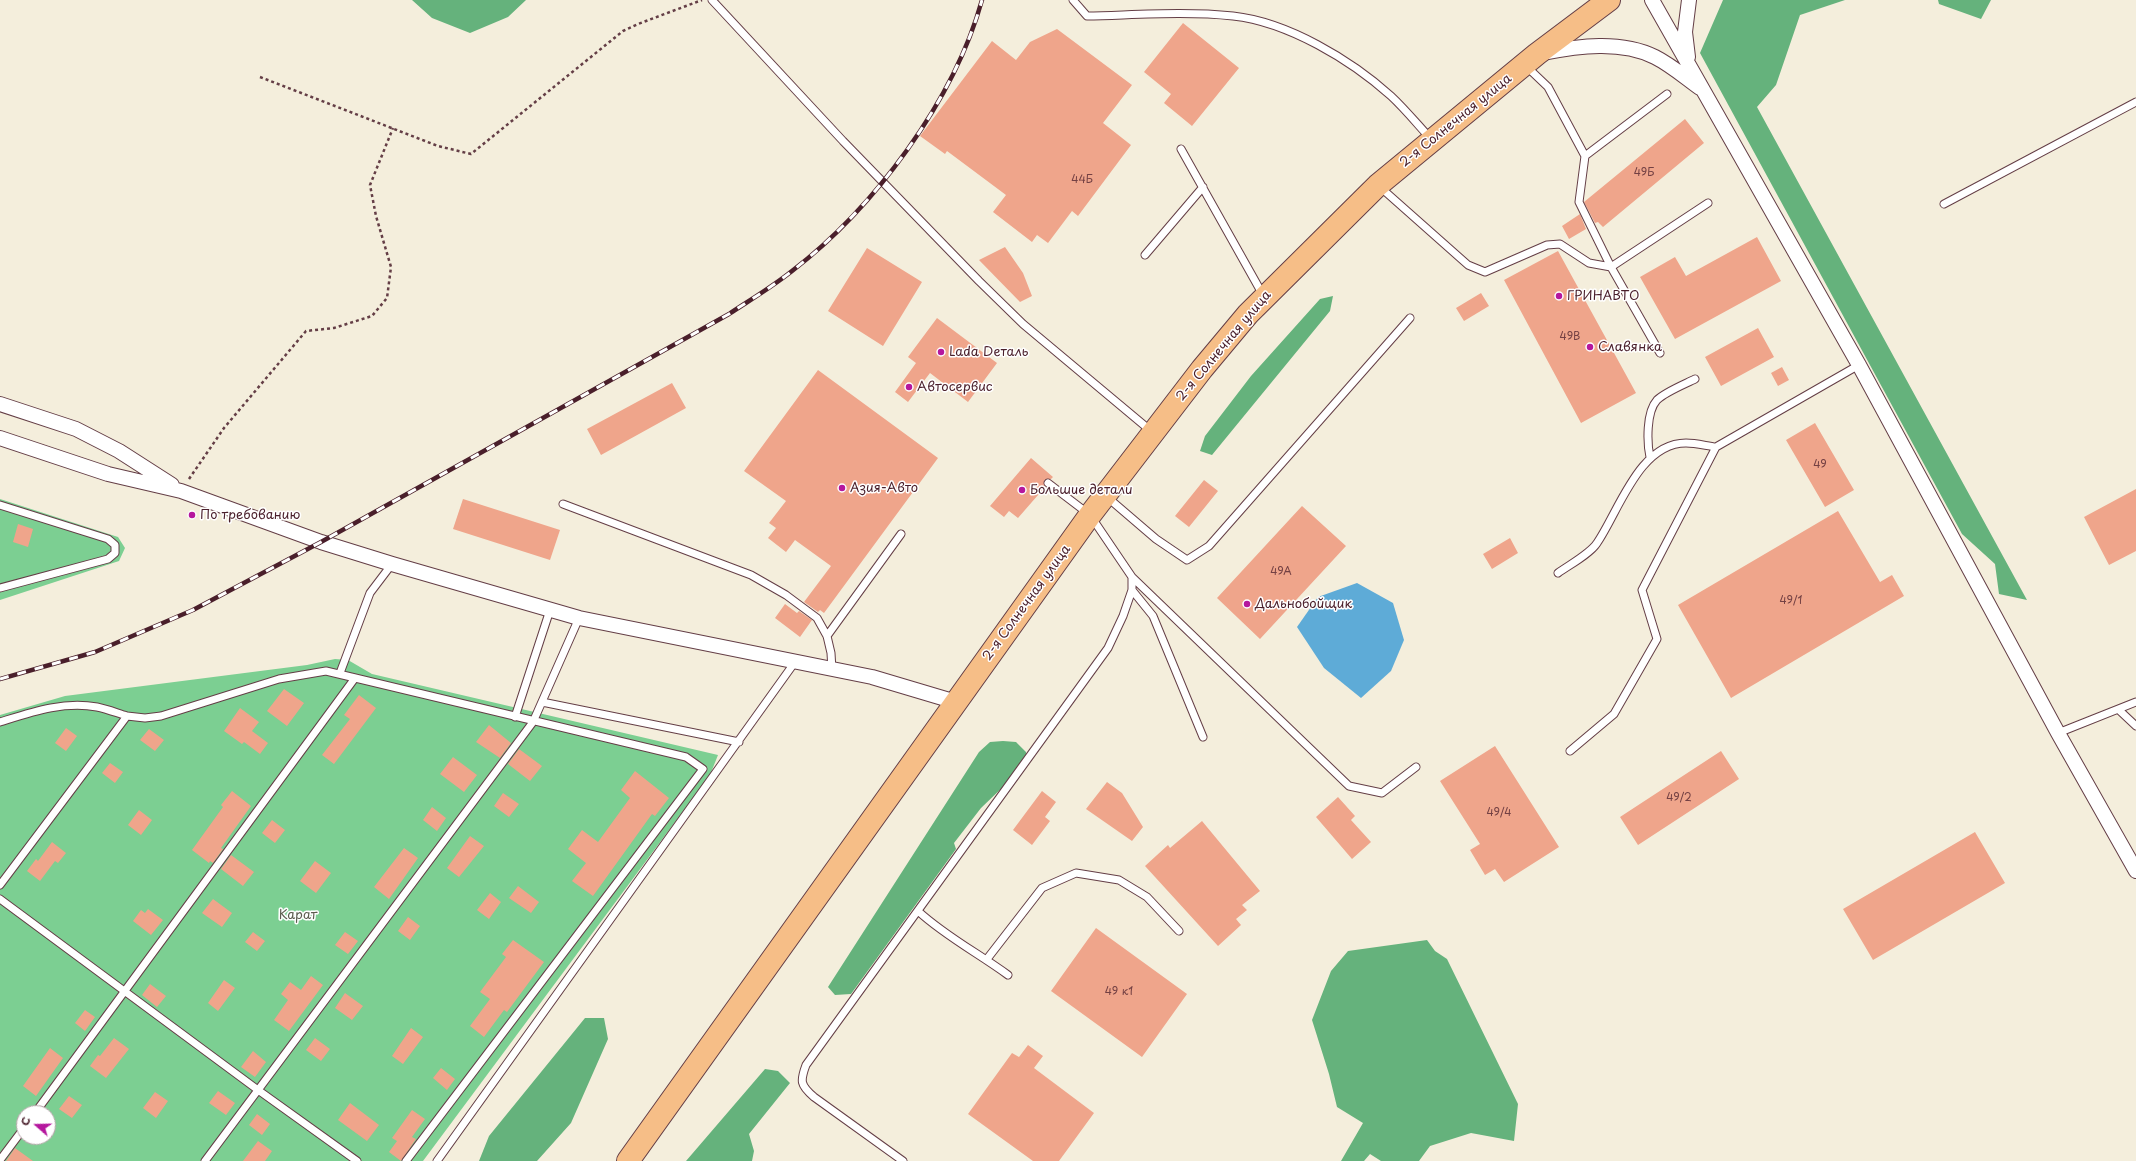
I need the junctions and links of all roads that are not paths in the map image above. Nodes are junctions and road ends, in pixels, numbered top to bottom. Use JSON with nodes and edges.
{"nodes":[{"id":1,"x":712,"y":0,"type":"edge"},
{"id":2,"x":1073,"y":0,"type":"edge"},
{"id":3,"x":1609,"y":0,"type":"edge"},
{"id":4,"x":1652,"y":0,"type":"edge"},
{"id":5,"x":1689,"y":0,"type":"edge"},
{"id":6,"x":1530,"y":60,"type":"junction"},
{"id":7,"x":1689,"y":63,"type":"junction"},
{"id":8,"x":1704,"y":91,"type":"junction"},
{"id":9,"x":1667,"y":94,"type":"dead end"},
{"id":10,"x":2136,"y":102,"type":"edge"},
{"id":11,"x":1432,"y":140,"type":"junction"},
{"id":12,"x":1181,"y":149,"type":"dead end"},
{"id":13,"x":1584,"y":156,"type":"junction"},
{"id":14,"x":1378,"y":185,"type":"junction"},
{"id":15,"x":1203,"y":187,"type":"junction"},
{"id":16,"x":1708,"y":204,"type":"dead end"},
{"id":17,"x":1944,"y":204,"type":"dead end"},
{"id":18,"x":1145,"y":255,"type":"dead end"},
{"id":19,"x":1611,"y":267,"type":"junction"},
{"id":20,"x":1264,"y":297,"type":"junction"},
{"id":21,"x":1410,"y":318,"type":"dead end"},
{"id":22,"x":1660,"y":352,"type":"dead end"},
{"id":23,"x":1859,"y":365,"type":"junction"},
{"id":24,"x":1695,"y":379,"type":"dead end"},
{"id":25,"x":0,"y":404,"type":"edge"},
{"id":26,"x":1153,"y":432,"type":"junction"},
{"id":27,"x":0,"y":438,"type":"edge"},
{"id":28,"x":1716,"y":447,"type":"junction"},
{"id":29,"x":1650,"y":457,"type":"junction"},
{"id":30,"x":1048,"y":483,"type":"dead end"},
{"id":31,"x":181,"y":491,"type":"junction"},
{"id":32,"x":1106,"y":496,"type":"junction"},
{"id":33,"x":563,"y":504,"type":"dead end"},
{"id":34,"x":0,"y":505,"type":"edge"},
{"id":35,"x":1090,"y":515,"type":"junction"},
{"id":36,"x":901,"y":534,"type":"dead end"},
{"id":37,"x":392,"y":564,"type":"junction"},
{"id":38,"x":1558,"y":573,"type":"dead end"},
{"id":39,"x":1132,"y":577,"type":"junction"},
{"id":40,"x":0,"y":588,"type":"edge"},
{"id":41,"x":1132,"y":590,"type":"junction"},
{"id":42,"x":550,"y":610,"type":"junction"},
{"id":43,"x":579,"y":618,"type":"junction"},
{"id":44,"x":827,"y":636,"type":"junction"},
{"id":45,"x":795,"y":662,"type":"junction"},
{"id":46,"x":832,"y":670,"type":"junction"},
{"id":47,"x":340,"y":673,"type":"junction"},
{"id":48,"x":356,"y":678,"type":"junction"},
{"id":49,"x":542,"y":702,"type":"junction"},
{"id":50,"x":956,"y":702,"type":"junction"},
{"id":51,"x":2136,"y":702,"type":"edge"},
{"id":52,"x":2119,"y":710,"type":"junction"},
{"id":53,"x":127,"y":716,"type":"junction"},
{"id":54,"x":515,"y":717,"type":"junction"},
{"id":55,"x":0,"y":722,"type":"edge"},
{"id":56,"x":533,"y":722,"type":"junction"},
{"id":57,"x":2136,"y":726,"type":"edge"},
{"id":58,"x":2058,"y":733,"type":"junction"},
{"id":59,"x":1203,"y":737,"type":"dead end"},
{"id":60,"x":739,"y":742,"type":"junction"},
{"id":61,"x":1570,"y":751,"type":"dead end"},
{"id":62,"x":1416,"y":767,"type":"dead end"},
{"id":63,"x":2136,"y":871,"type":"edge"},
{"id":64,"x":0,"y":885,"type":"edge"},
{"id":65,"x":0,"y":899,"type":"edge"},
{"id":66,"x":918,"y":911,"type":"junction"},
{"id":67,"x":1179,"y":931,"type":"dead end"},
{"id":68,"x":987,"y":959,"type":"junction"},
{"id":69,"x":1008,"y":975,"type":"dead end"},
{"id":70,"x":125,"y":992,"type":"junction"},
{"id":71,"x":258,"y":1090,"type":"junction"},
{"id":72,"x":41,"y":1105,"type":"edge"},
{"id":73,"x":16,"y":1139,"type":"edge"},
{"id":74,"x":0,"y":1160,"type":"edge"},
{"id":75,"x":205,"y":1161,"type":"edge"},
{"id":76,"x":357,"y":1161,"type":"edge"},
{"id":77,"x":406,"y":1161,"type":"edge"},
{"id":78,"x":437,"y":1161,"type":"edge"},
{"id":79,"x":628,"y":1161,"type":"edge"},
{"id":80,"x":903,"y":1161,"type":"edge"}],
"edges":[{"from":1,"to":26,"type":"lane"},
{"from":2,"to":11,"type":"lane"},
{"from":3,"to":6,"type":"main road","name":"2-я Солнечная улица"},
{"from":4,"to":7,"type":"street"},
{"from":5,"to":7,"type":"street"},
{"from":6,"to":8,"type":"street"},
{"from":6,"to":11,"type":"main road","name":"2-я Солнечная улица"},
{"from":6,"to":13,"type":"lane"},
{"from":7,"to":8,"type":"street"},
{"from":8,"to":23,"type":"street"},
{"from":9,"to":13,"type":"lane"},
{"from":10,"to":17,"type":"lane"},
{"from":11,"to":14,"type":"main road","name":"2-я Солнечная улица"},
{"from":12,"to":15,"type":"lane"},
{"from":13,"to":19,"type":"lane"},
{"from":14,"to":19,"type":"lane"},
{"from":14,"to":20,"type":"main road","name":"2-я Солнечная улица"},
{"from":15,"to":18,"type":"lane"},
{"from":15,"to":20,"type":"lane"},
{"from":16,"to":19,"type":"lane"},
{"from":19,"to":22,"type":"lane"},
{"from":20,"to":26,"type":"main road","name":"2-я Солнечная улица"},
{"from":21,"to":32,"type":"lane"},
{"from":23,"to":28,"type":"lane"},
{"from":23,"to":58,"type":"street"},
{"from":24,"to":29,"type":"lane"},
{"from":25,"to":31,"type":"street"},
{"from":26,"to":32,"type":"main road","name":"2-я Солнечная улица"},
{"from":27,"to":31,"type":"street"},
{"from":28,"to":29,"type":"lane"},
{"from":28,"to":61,"type":"lane"},
{"from":29,"to":38,"type":"lane"},
{"from":30,"to":35,"type":"lane"},
{"from":31,"to":37,"type":"street"},
{"from":32,"to":35,"type":"main road","name":"2-я Солнечная улица"},
{"from":33,"to":44,"type":"lane"},
{"from":34,"to":40,"type":"lane"},
{"from":35,"to":39,"type":"lane"},
{"from":35,"to":50,"type":"main road","name":"2-я Солнечная улица"},
{"from":36,"to":44,"type":"lane"},
{"from":37,"to":42,"type":"street"},
{"from":37,"to":47,"type":"lane"},
{"from":39,"to":41,"type":"lane"},
{"from":39,"to":62,"type":"lane"},
{"from":41,"to":59,"type":"lane"},
{"from":41,"to":66,"type":"lane"},
{"from":42,"to":43,"type":"street"},
{"from":42,"to":54,"type":"lane"},
{"from":43,"to":45,"type":"street"},
{"from":43,"to":49,"type":"lane"},
{"from":44,"to":46,"type":"lane"},
{"from":45,"to":46,"type":"street"},
{"from":45,"to":60,"type":"lane"},
{"from":46,"to":50,"type":"street"},
{"from":47,"to":48,"type":"lane"},
{"from":47,"to":53,"type":"lane"},
{"from":48,"to":54,"type":"lane"},
{"from":48,"to":70,"type":"lane"},
{"from":49,"to":56,"type":"lane"},
{"from":49,"to":60,"type":"lane"},
{"from":50,"to":79,"type":"main road","name":"2-я Солнечная улица"},
{"from":51,"to":52,"type":"lane"},
{"from":52,"to":57,"type":"lane"},
{"from":52,"to":58,"type":"lane"},
{"from":53,"to":55,"type":"lane"},
{"from":53,"to":64,"type":"lane"},
{"from":54,"to":56,"type":"lane"},
{"from":56,"to":71,"type":"lane"},
{"from":56,"to":77,"type":"lane"},
{"from":58,"to":63,"type":"street"},
{"from":60,"to":78,"type":"lane"},
{"from":65,"to":70,"type":"lane"},
{"from":66,"to":68,"type":"lane"},
{"from":66,"to":80,"type":"lane"},
{"from":67,"to":68,"type":"lane"},
{"from":68,"to":69,"type":"lane"},
{"from":70,"to":71,"type":"lane"},
{"from":70,"to":72,"type":"lane"},
{"from":71,"to":75,"type":"lane"},
{"from":71,"to":76,"type":"lane"},
{"from":73,"to":74,"type":"lane"}]}
